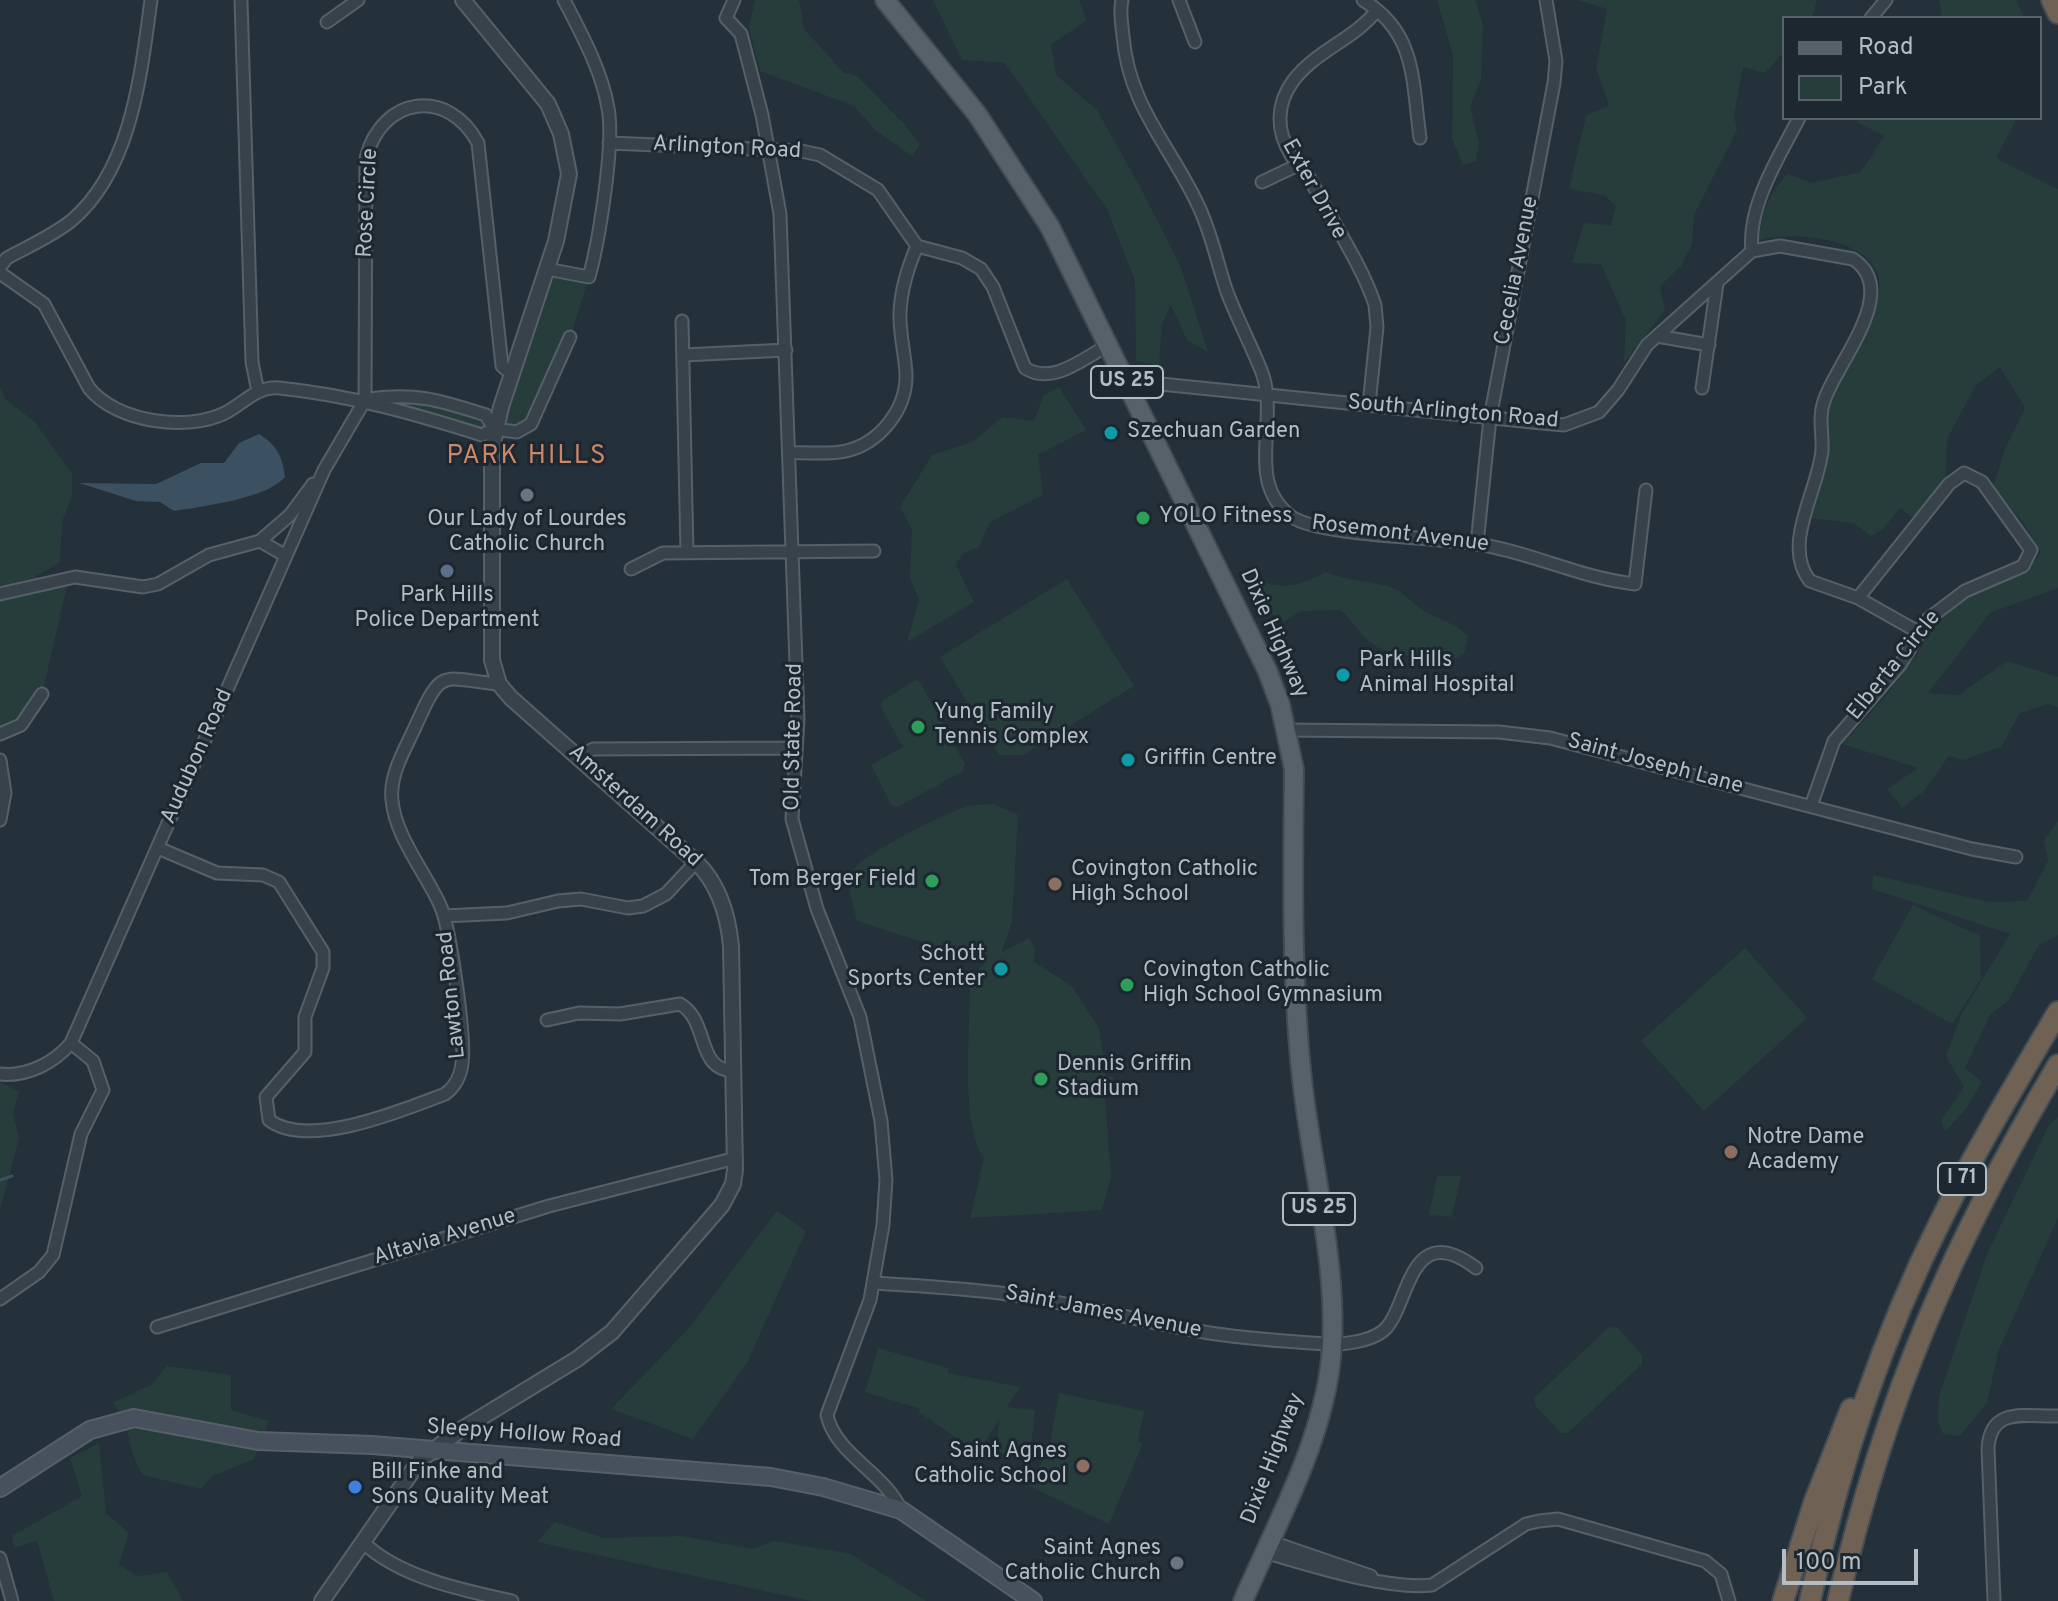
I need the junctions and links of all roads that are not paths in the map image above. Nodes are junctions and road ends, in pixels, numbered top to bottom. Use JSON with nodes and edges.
{"nodes":[{"id":1,"x":151,"y":0,"type":"edge"},
{"id":2,"x":241,"y":0,"type":"edge"},
{"id":3,"x":358,"y":0,"type":"edge"},
{"id":4,"x":463,"y":0,"type":"edge"},
{"id":5,"x":564,"y":0,"type":"edge"},
{"id":6,"x":734,"y":0,"type":"edge"},
{"id":7,"x":885,"y":0,"type":"edge"},
{"id":8,"x":1122,"y":0,"type":"edge"},
{"id":9,"x":1179,"y":0,"type":"edge"},
{"id":10,"x":1363,"y":0,"type":"edge"},
{"id":11,"x":1546,"y":0,"type":"edge"},
{"id":12,"x":1886,"y":0,"type":"edge"},
{"id":13,"x":2052,"y":0,"type":"edge"},
{"id":14,"x":1377,"y":10,"type":"junction"},
{"id":15,"x":2058,"y":13,"type":"edge"},
{"id":16,"x":1873,"y":16,"type":"edge"},
{"id":17,"x":327,"y":22,"type":"dead end"},
{"id":18,"x":1195,"y":42,"type":"dead end"},
{"id":19,"x":1798,"y":120,"type":"edge"},
{"id":20,"x":1420,"y":138,"type":"dead end"},
{"id":21,"x":609,"y":143,"type":"junction"},
{"id":22,"x":769,"y":152,"type":"junction"},
{"id":23,"x":1300,"y":164,"type":"junction"},
{"id":24,"x":1262,"y":182,"type":"dead end"},
{"id":25,"x":917,"y":246,"type":"junction"},
{"id":26,"x":1752,"y":251,"type":"junction"},
{"id":27,"x":547,"y":269,"type":"junction"},
{"id":28,"x":0,"y":270,"type":"edge"},
{"id":29,"x":1717,"y":284,"type":"junction"},
{"id":30,"x":682,"y":321,"type":"dead end"},
{"id":31,"x":1657,"y":336,"type":"junction"},
{"id":32,"x":570,"y":337,"type":"dead end"},
{"id":33,"x":1109,"y":345,"type":"junction"},
{"id":34,"x":1709,"y":345,"type":"junction"},
{"id":35,"x":786,"y":350,"type":"junction"},
{"id":36,"x":684,"y":355,"type":"junction"},
{"id":37,"x":512,"y":375,"type":"junction"},
{"id":38,"x":1702,"y":388,"type":"dead end"},
{"id":39,"x":1130,"y":389,"type":"junction"},
{"id":40,"x":258,"y":392,"type":"junction"},
{"id":41,"x":1270,"y":396,"type":"junction"},
{"id":42,"x":365,"y":400,"type":"junction"},
{"id":43,"x":1369,"y":405,"type":"junction"},
{"id":44,"x":1490,"y":418,"type":"junction"},
{"id":45,"x":494,"y":429,"type":"junction"},
{"id":46,"x":790,"y":453,"type":"junction"},
{"id":47,"x":324,"y":470,"type":"junction"},
{"id":48,"x":1646,"y":490,"type":"dead end"},
{"id":49,"x":260,"y":541,"type":"junction"},
{"id":50,"x":1477,"y":544,"type":"junction"},
{"id":51,"x":793,"y":551,"type":"junction"},
{"id":52,"x":874,"y":551,"type":"dead end"},
{"id":53,"x":687,"y":552,"type":"junction"},
{"id":54,"x":286,"y":556,"type":"junction"},
{"id":55,"x":631,"y":569,"type":"dead end"},
{"id":56,"x":0,"y":594,"type":"edge"},
{"id":57,"x":1858,"y":598,"type":"junction"},
{"id":58,"x":1920,"y":633,"type":"junction"},
{"id":59,"x":499,"y":684,"type":"junction"},
{"id":60,"x":42,"y":694,"type":"dead end"},
{"id":61,"x":1287,"y":730,"type":"junction"},
{"id":62,"x":0,"y":734,"type":"edge"},
{"id":63,"x":795,"y":748,"type":"junction"},
{"id":64,"x":578,"y":757,"type":"junction"},
{"id":65,"x":0,"y":760,"type":"edge"},
{"id":66,"x":1811,"y":806,"type":"junction"},
{"id":67,"x":0,"y":820,"type":"edge"},
{"id":68,"x":158,"y":848,"type":"junction"},
{"id":69,"x":2016,"y":857,"type":"dead end"},
{"id":70,"x":696,"y":862,"type":"junction"},
{"id":71,"x":444,"y":916,"type":"junction"},
{"id":72,"x":2058,"y":1012,"type":"edge"},
{"id":73,"x":547,"y":1020,"type":"dead end"},
{"id":74,"x":71,"y":1043,"type":"junction"},
{"id":75,"x":2058,"y":1065,"type":"edge"},
{"id":76,"x":734,"y":1071,"type":"junction"},
{"id":77,"x":0,"y":1074,"type":"edge"},
{"id":78,"x":736,"y":1158,"type":"junction"},
{"id":79,"x":1476,"y":1268,"type":"dead end"},
{"id":80,"x":874,"y":1283,"type":"junction"},
{"id":81,"x":1936,"y":1295,"type":"junction"},
{"id":82,"x":0,"y":1299,"type":"edge"},
{"id":83,"x":157,"y":1327,"type":"dead end"},
{"id":84,"x":1332,"y":1344,"type":"junction"},
{"id":85,"x":1882,"y":1354,"type":"junction"},
{"id":86,"x":2058,"y":1416,"type":"edge"},
{"id":87,"x":434,"y":1450,"type":"junction"},
{"id":88,"x":0,"y":1488,"type":"edge"},
{"id":89,"x":901,"y":1510,"type":"junction"},
{"id":90,"x":364,"y":1543,"type":"junction"},
{"id":91,"x":1266,"y":1546,"type":"junction"},
{"id":92,"x":0,"y":1558,"type":"edge"},
{"id":93,"x":12,"y":1601,"type":"edge"},
{"id":94,"x":322,"y":1601,"type":"edge"},
{"id":95,"x":512,"y":1601,"type":"edge"},
{"id":96,"x":1033,"y":1601,"type":"edge"},
{"id":97,"x":1243,"y":1601,"type":"edge"},
{"id":98,"x":1729,"y":1601,"type":"edge"},
{"id":99,"x":1783,"y":1601,"type":"edge"},
{"id":100,"x":1810,"y":1601,"type":"edge"},
{"id":101,"x":1838,"y":1601,"type":"edge"},
{"id":102,"x":1852,"y":1601,"type":"edge"},
{"id":103,"x":1994,"y":1601,"type":"edge"}],
"edges":[{"from":1,"to":28,"type":"street"},
{"from":2,"to":40,"type":"street"},
{"from":3,"to":17,"type":"street"},
{"from":4,"to":27,"type":"street"},
{"from":5,"to":21,"type":"street"},
{"from":6,"to":22,"type":"street","name":"Old State Road"},
{"from":7,"to":33,"type":"main road","name":"Dixie Highway","number":"US 25"},
{"from":8,"to":41,"type":"street"},
{"from":9,"to":18,"type":"street"},
{"from":10,"to":14,"type":"street"},
{"from":11,"to":44,"type":"street","name":"Cecelia Avenue"},
{"from":12,"to":16,"type":"street"},
{"from":13,"to":15,"type":"highway"},
{"from":14,"to":20,"type":"street"},
{"from":14,"to":23,"type":"street","name":"Exter Drive"},
{"from":19,"to":26,"type":"street"},
{"from":21,"to":22,"type":"street","name":"Arlington Road"},
{"from":21,"to":27,"type":"street"},
{"from":22,"to":25,"type":"street","name":"Arlington Road"},
{"from":22,"to":35,"type":"street","name":"Old State Road"},
{"from":23,"to":24,"type":"street"},
{"from":23,"to":43,"type":"street","name":"Exter Drive"},
{"from":25,"to":33,"type":"street"},
{"from":25,"to":46,"type":"street"},
{"from":26,"to":29,"type":"street","name":"South Arlington Road"},
{"from":26,"to":57,"type":"street"},
{"from":27,"to":37,"type":"street"},
{"from":28,"to":40,"type":"street"},
{"from":29,"to":31,"type":"street","name":"South Arlington Road"},
{"from":29,"to":34,"type":"street"},
{"from":30,"to":36,"type":"street"},
{"from":31,"to":34,"type":"street"},
{"from":31,"to":44,"type":"street","name":"South Arlington Road"},
{"from":32,"to":45,"type":"street"},
{"from":33,"to":39,"type":"main road","name":"Dixie Highway","number":"US 25"},
{"from":34,"to":38,"type":"street"},
{"from":35,"to":36,"type":"street"},
{"from":35,"to":46,"type":"street","name":"Old State Road"},
{"from":36,"to":53,"type":"street"},
{"from":37,"to":42,"type":"street","name":"Rose Circle"},
{"from":37,"to":45,"type":"street"},
{"from":39,"to":41,"type":"street","name":"South Arlington Road"},
{"from":39,"to":61,"type":"main road","name":"Dixie Highway","number":"US 25"},
{"from":40,"to":42,"type":"street"},
{"from":41,"to":43,"type":"street","name":"South Arlington Road"},
{"from":41,"to":50,"type":"street","name":"Rosemont Avenue"},
{"from":42,"to":45,"type":"street"},
{"from":42,"to":45,"type":"street"},
{"from":42,"to":47,"type":"street","name":"Audubon Road"},
{"from":43,"to":44,"type":"street","name":"South Arlington Road"},
{"from":44,"to":50,"type":"street","name":"Cecelia Avenue"},
{"from":45,"to":59,"type":"street"},
{"from":46,"to":51,"type":"street","name":"Old State Road"},
{"from":47,"to":49,"type":"street"},
{"from":47,"to":54,"type":"street","name":"Audubon Road"},
{"from":48,"to":50,"type":"street","name":"Rosemont Avenue"},
{"from":49,"to":54,"type":"street"},
{"from":49,"to":56,"type":"street"},
{"from":51,"to":52,"type":"street"},
{"from":51,"to":53,"type":"street"},
{"from":51,"to":63,"type":"street","name":"Old State Road"},
{"from":53,"to":55,"type":"street"},
{"from":54,"to":68,"type":"street","name":"Audubon Road"},
{"from":57,"to":58,"type":"street"},
{"from":57,"to":58,"type":"street","name":"Elberta Circle"},
{"from":58,"to":66,"type":"street","name":"Elberta Circle"},
{"from":59,"to":64,"type":"street","name":"Amsterdam Road"},
{"from":59,"to":71,"type":"street","name":"Lawton Road"},
{"from":60,"to":62,"type":"street"},
{"from":61,"to":66,"type":"street","name":"Saint Joseph Lane"},
{"from":61,"to":84,"type":"main road","name":"Dixie Highway","number":"US 25"},
{"from":63,"to":64,"type":"street"},
{"from":63,"to":80,"type":"street","name":"Old State Road"},
{"from":64,"to":70,"type":"street","name":"Amsterdam Road"},
{"from":65,"to":67,"type":"street"},
{"from":66,"to":69,"type":"street","name":"Saint Joseph Lane"},
{"from":68,"to":71,"type":"street","name":"Lawton Road"},
{"from":68,"to":74,"type":"street","name":"Audubon Road"},
{"from":70,"to":71,"type":"street"},
{"from":70,"to":76,"type":"street","name":"Amsterdam Road"},
{"from":72,"to":85,"type":"highway","number":"I 71"},
{"from":73,"to":76,"type":"street"},
{"from":74,"to":77,"type":"street","name":"Audubon Road"},
{"from":74,"to":82,"type":"street"},
{"from":75,"to":81,"type":"highway","number":"I 71"},
{"from":76,"to":78,"type":"street","name":"Amsterdam Road"},
{"from":78,"to":83,"type":"street","name":"Altavia Avenue"},
{"from":78,"to":87,"type":"street","name":"Amsterdam Road"},
{"from":79,"to":84,"type":"street","name":"Saint James Avenue"},
{"from":80,"to":84,"type":"street","name":"Saint James Avenue"},
{"from":80,"to":89,"type":"street","name":"Old State Road"},
{"from":81,"to":101,"type":"highway","number":"I 71"},
{"from":81,"to":102,"type":"highway"},
{"from":84,"to":91,"type":"main road","name":"Dixie Highway","number":"US 25"},
{"from":85,"to":99,"type":"highway"},
{"from":85,"to":100,"type":"highway","number":"I 71"},
{"from":86,"to":103,"type":"street"},
{"from":87,"to":88,"type":"main road","name":"Sleepy Hollow Road"},
{"from":87,"to":89,"type":"main road","name":"Sleepy Hollow Road"},
{"from":87,"to":90,"type":"street","name":"Amsterdam Road"},
{"from":89,"to":96,"type":"main road","name":"Sleepy Hollow Road"},
{"from":90,"to":94,"type":"street","name":"Amsterdam Road"},
{"from":90,"to":95,"type":"street"},
{"from":91,"to":97,"type":"main road","name":"Dixie Highway","number":"US 25"},
{"from":91,"to":98,"type":"street"},
{"from":92,"to":93,"type":"street"}]}
